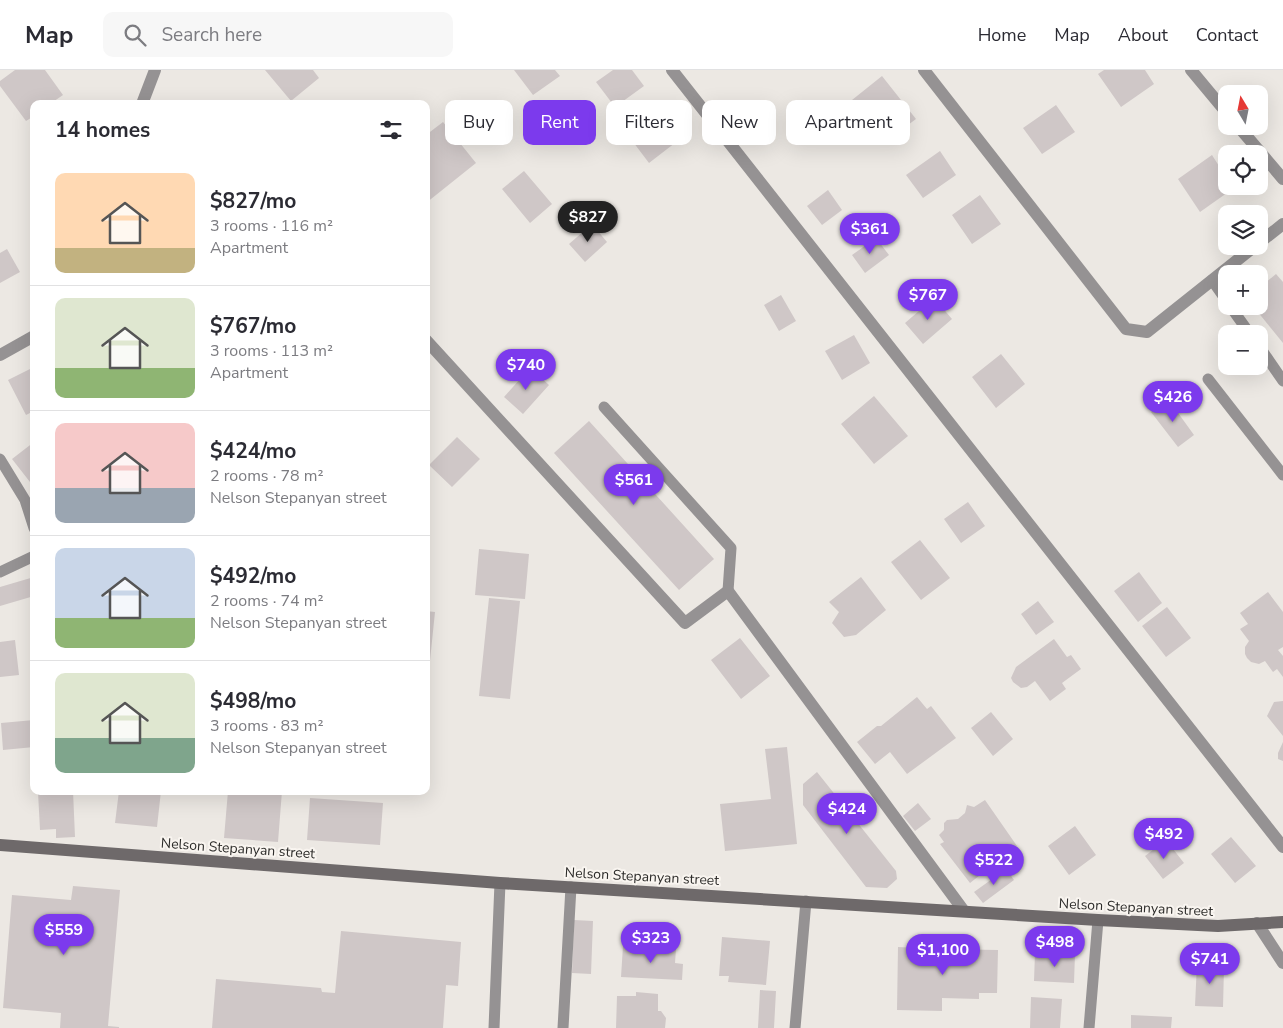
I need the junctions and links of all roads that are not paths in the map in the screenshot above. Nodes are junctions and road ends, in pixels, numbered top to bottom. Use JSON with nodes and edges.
{"nodes":[{"id":1,"x":155,"y":70,"type":"edge"},
{"id":2,"x":672,"y":70,"type":"edge"},
{"id":3,"x":924,"y":70,"type":"edge"},
{"id":4,"x":1191,"y":70,"type":"edge"},
{"id":5,"x":144,"y":100,"type":"edge"},
{"id":6,"x":1218,"y":102,"type":"edge"},
{"id":7,"x":1246,"y":135,"type":"edge"},
{"id":8,"x":1283,"y":179,"type":"edge"},
{"id":9,"x":1283,"y":224,"type":"edge"},
{"id":10,"x":1268,"y":236,"type":"edge"},
{"id":11,"x":1244,"y":255,"type":"edge"},
{"id":12,"x":1212,"y":280,"type":"junction"},
{"id":13,"x":1218,"y":289,"type":"edge"},
{"id":14,"x":30,"y":338,"type":"edge"},
{"id":15,"x":430,"y":344,"type":"edge"},
{"id":16,"x":0,"y":355,"type":"edge"},
{"id":17,"x":1268,"y":359,"type":"edge"},
{"id":18,"x":1208,"y":379,"type":"dead end"},
{"id":19,"x":1283,"y":381,"type":"edge"},
{"id":20,"x":604,"y":407,"type":"dead end"},
{"id":21,"x":0,"y":460,"type":"edge"},
{"id":22,"x":1283,"y":475,"type":"edge"},
{"id":23,"x":30,"y":516,"type":"edge"},
{"id":24,"x":30,"y":558,"type":"edge"},
{"id":25,"x":0,"y":572,"type":"edge"},
{"id":26,"x":728,"y":591,"type":"junction"},
{"id":27,"x":0,"y":846,"type":"edge"},
{"id":28,"x":1283,"y":848,"type":"edge"},
{"id":29,"x":500,"y":883,"type":"junction"},
{"id":30,"x":571,"y":887,"type":"junction"},
{"id":31,"x":806,"y":901,"type":"junction"},
{"id":32,"x":964,"y":911,"type":"junction"},
{"id":33,"x":1098,"y":920,"type":"junction"},
{"id":34,"x":1283,"y":922,"type":"edge"},
{"id":35,"x":1257,"y":923,"type":"junction"},
{"id":36,"x":1283,"y":963,"type":"edge"},
{"id":37,"x":494,"y":1028,"type":"edge"},
{"id":38,"x":563,"y":1028,"type":"edge"},
{"id":39,"x":795,"y":1028,"type":"edge"},
{"id":40,"x":1089,"y":1028,"type":"edge"}],
"edges":[{"from":1,"to":5,"type":"street"},
{"from":2,"to":28,"type":"street"},
{"from":3,"to":12,"type":"street"},
{"from":4,"to":6,"type":"street"},
{"from":7,"to":8,"type":"street"},
{"from":9,"to":10,"type":"street"},
{"from":11,"to":12,"type":"street"},
{"from":12,"to":13,"type":"lane"},
{"from":14,"to":16,"type":"street"},
{"from":15,"to":26,"type":"street"},
{"from":17,"to":19,"type":"lane"},
{"from":18,"to":22,"type":"lane"},
{"from":20,"to":26,"type":"lane"},
{"from":21,"to":23,"type":"lane"},
{"from":24,"to":25,"type":"lane"},
{"from":26,"to":32,"type":"street"},
{"from":27,"to":29,"type":"street","name":"Nelson Stepanyan street"},
{"from":29,"to":30,"type":"street","name":"Nelson Stepanyan street"},
{"from":29,"to":37,"type":"lane"},
{"from":30,"to":31,"type":"street","name":"Nelson Stepanyan street"},
{"from":30,"to":38,"type":"lane"},
{"from":31,"to":32,"type":"street","name":"Nelson Stepanyan street"},
{"from":31,"to":39,"type":"lane"},
{"from":32,"to":33,"type":"street","name":"Nelson Stepanyan street"},
{"from":33,"to":35,"type":"street","name":"Nelson Stepanyan street"},
{"from":33,"to":40,"type":"lane"},
{"from":34,"to":35,"type":"street","name":"Nelson Stepanyan street"},
{"from":35,"to":36,"type":"street"}]}
